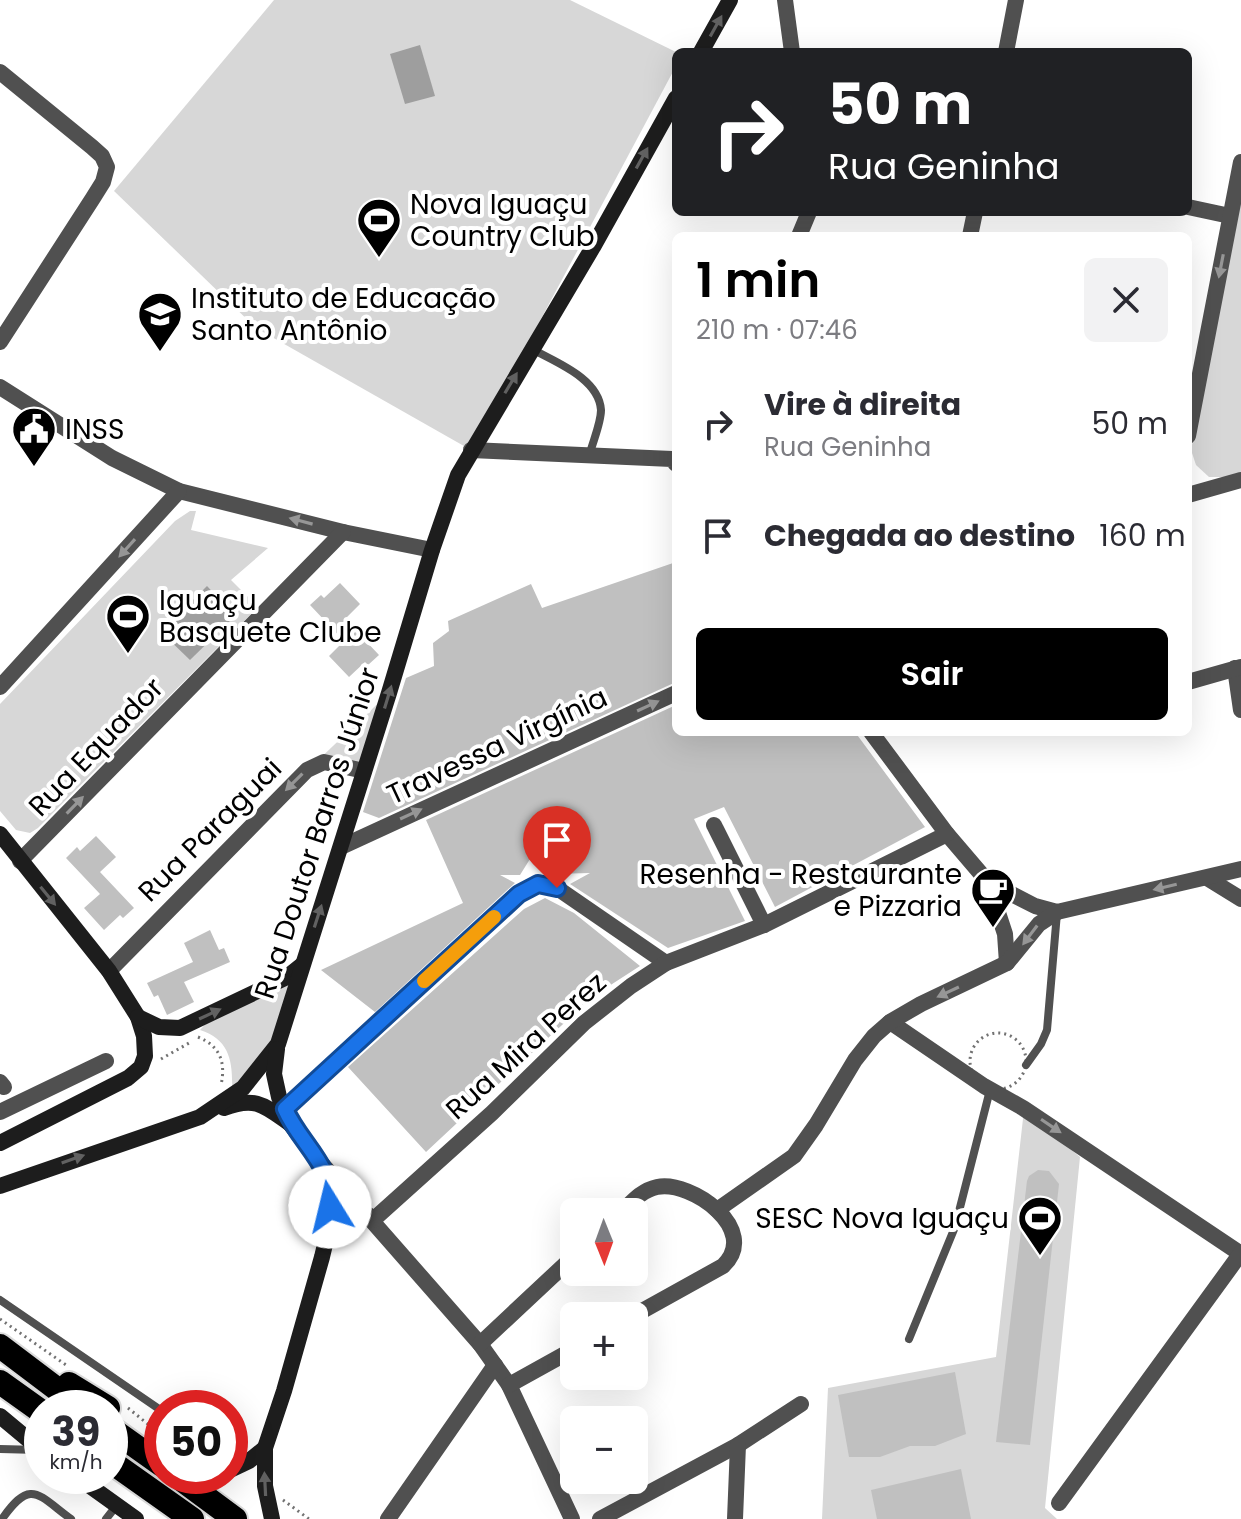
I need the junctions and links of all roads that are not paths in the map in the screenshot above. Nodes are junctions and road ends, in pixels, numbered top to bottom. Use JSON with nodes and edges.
{"nodes":[{"id":1,"x":730,"y":0,"type":"edge"},
{"id":2,"x":785,"y":0,"type":"edge"},
{"id":3,"x":1016,"y":0,"type":"edge"},
{"id":4,"x":703,"y":48,"type":"edge"},
{"id":5,"x":791,"y":48,"type":"edge"},
{"id":6,"x":1007,"y":48,"type":"edge"},
{"id":7,"x":0,"y":72,"type":"edge"},
{"id":8,"x":672,"y":105,"type":"edge"},
{"id":9,"x":1241,"y":162,"type":"edge"},
{"id":10,"x":1192,"y":208,"type":"edge"},
{"id":11,"x":1230,"y":216,"type":"junction"},
{"id":12,"x":0,"y":342,"type":"edge"},
{"id":13,"x":532,"y":349,"type":"junction"},
{"id":14,"x":0,"y":387,"type":"edge"},
{"id":15,"x":1192,"y":415,"type":"edge"},
{"id":16,"x":471,"y":450,"type":"junction"},
{"id":17,"x":590,"y":453,"type":"junction"},
{"id":18,"x":672,"y":458,"type":"edge"},
{"id":19,"x":1241,"y":480,"type":"edge"},
{"id":20,"x":179,"y":491,"type":"junction"},
{"id":21,"x":1192,"y":494,"type":"edge"},
{"id":22,"x":343,"y":532,"type":"junction"},
{"id":23,"x":432,"y":550,"type":"junction"},
{"id":24,"x":1238,"y":667,"type":"edge"},
{"id":25,"x":1192,"y":681,"type":"edge"},
{"id":26,"x":0,"y":687,"type":"edge"},
{"id":27,"x":672,"y":695,"type":"edge"},
{"id":28,"x":1241,"y":710,"type":"edge"},
{"id":29,"x":874,"y":736,"type":"edge"},
{"id":30,"x":364,"y":771,"type":"junction"},
{"id":31,"x":714,"y":825,"type":"dead end"},
{"id":32,"x":0,"y":834,"type":"edge"},
{"id":33,"x":947,"y":834,"type":"junction"},
{"id":34,"x":341,"y":847,"type":"junction"},
{"id":35,"x":20,"y":861,"type":"junction"},
{"id":36,"x":1241,"y":869,"type":"edge"},
{"id":37,"x":1207,"y":878,"type":"junction"},
{"id":38,"x":988,"y":882,"type":"junction"},
{"id":39,"x":1241,"y":899,"type":"edge"},
{"id":40,"x":1057,"y":912,"type":"junction"},
{"id":41,"x":764,"y":925,"type":"junction"},
{"id":42,"x":666,"y":963,"type":"junction"},
{"id":43,"x":1007,"y":963,"type":"junction"},
{"id":44,"x":302,"y":964,"type":"junction"},
{"id":45,"x":109,"y":971,"type":"junction"},
{"id":46,"x":138,"y":1017,"type":"junction"},
{"id":47,"x":890,"y":1022,"type":"junction"},
{"id":48,"x":278,"y":1044,"type":"junction"},
{"id":49,"x":106,"y":1061,"type":"dead end"},
{"id":50,"x":1026,"y":1065,"type":"road end"},
{"id":51,"x":987,"y":1088,"type":"junction"},
{"id":52,"x":0,"y":1112,"type":"edge"},
{"id":53,"x":200,"y":1117,"type":"junction"},
{"id":54,"x":288,"y":1117,"type":"junction"},
{"id":55,"x":0,"y":1143,"type":"edge"},
{"id":56,"x":322,"y":1164,"type":"junction"},
{"id":57,"x":0,"y":1186,"type":"edge"},
{"id":58,"x":637,"y":1198,"type":"edge"},
{"id":59,"x":717,"y":1210,"type":"junction"},
{"id":60,"x":371,"y":1217,"type":"junction"},
{"id":61,"x":328,"y":1232,"type":"junction"},
{"id":62,"x":1241,"y":1253,"type":"edge"},
{"id":63,"x":560,"y":1269,"type":"edge"},
{"id":64,"x":0,"y":1300,"type":"edge"},
{"id":65,"x":648,"y":1308,"type":"edge"},
{"id":66,"x":909,"y":1339,"type":"dead end"},
{"id":67,"x":480,"y":1344,"type":"junction"},
{"id":68,"x":0,"y":1346,"type":"edge"},
{"id":69,"x":560,"y":1357,"type":"edge"},
{"id":70,"x":495,"y":1365,"type":"junction"},
{"id":71,"x":43,"y":1378,"type":"junction"},
{"id":72,"x":0,"y":1382,"type":"edge"},
{"id":73,"x":509,"y":1385,"type":"junction"},
{"id":74,"x":59,"y":1390,"type":"edge"},
{"id":75,"x":81,"y":1390,"type":"edge"},
{"id":76,"x":24,"y":1399,"type":"edge"},
{"id":77,"x":144,"y":1399,"type":"edge"},
{"id":78,"x":801,"y":1404,"type":"dead end"},
{"id":79,"x":0,"y":1416,"type":"edge"},
{"id":80,"x":128,"y":1418,"type":"edge"},
{"id":81,"x":144,"y":1431,"type":"edge"},
{"id":82,"x":24,"y":1436,"type":"edge"},
{"id":83,"x":738,"y":1445,"type":"junction"},
{"id":84,"x":265,"y":1448,"type":"junction"},
{"id":85,"x":0,"y":1449,"type":"edge"},
{"id":86,"x":24,"y":1450,"type":"edge"},
{"id":87,"x":248,"y":1456,"type":"edge"},
{"id":88,"x":128,"y":1474,"type":"edge"},
{"id":89,"x":94,"y":1494,"type":"edge"},
{"id":90,"x":203,"y":1494,"type":"edge"},
{"id":91,"x":216,"y":1494,"type":"edge"},
{"id":92,"x":1059,"y":1503,"type":"dead end"},
{"id":93,"x":112,"y":1512,"type":"edge"},
{"id":94,"x":2,"y":1519,"type":"edge"},
{"id":95,"x":71,"y":1519,"type":"edge"},
{"id":96,"x":136,"y":1519,"type":"edge"},
{"id":97,"x":192,"y":1519,"type":"edge"},
{"id":98,"x":238,"y":1519,"type":"edge"},
{"id":99,"x":272,"y":1519,"type":"edge"},
{"id":100,"x":388,"y":1519,"type":"edge"},
{"id":101,"x":572,"y":1519,"type":"edge"},
{"id":102,"x":600,"y":1519,"type":"edge"},
{"id":103,"x":735,"y":1519,"type":"edge"}],
"edges":[{"from":4,"to":1,"type":"main road","one_way":true},
{"from":2,"to":5,"type":"street"},
{"from":3,"to":6,"type":"street"},
{"from":7,"to":12,"type":"street"},
{"from":13,"to":8,"type":"main road","name":"Rua Doutor Barros Júnior","one_way":true},
{"from":9,"to":11,"type":"street"},
{"from":10,"to":11,"type":"street"},
{"from":11,"to":15,"type":"street","one_way":true},
{"from":16,"to":13,"type":"main road","name":"Rua Doutor Barros Júnior","one_way":true},
{"from":13,"to":17,"type":"lane"},
{"from":14,"to":20,"type":"street"},
{"from":16,"to":17,"type":"street"},
{"from":16,"to":23,"type":"main road","name":"Rua Doutor Barros Júnior"},
{"from":17,"to":18,"type":"street"},
{"from":19,"to":21,"type":"street"},
{"from":22,"to":20,"type":"street","one_way":true},
{"from":20,"to":26,"type":"street","one_way":true},
{"from":22,"to":23,"type":"street"},
{"from":35,"to":22,"type":"street","name":"Rua Equador","one_way":true},
{"from":30,"to":23,"type":"main road","name":"Rua Doutor Barros Júnior","one_way":true},
{"from":24,"to":25,"type":"street"},
{"from":24,"to":28,"type":"street"},
{"from":34,"to":27,"type":"street","name":"Travessa Virgínia","one_way":true},
{"from":29,"to":33,"type":"street"},
{"from":30,"to":34,"type":"main road","name":"Rua Doutor Barros Júnior"},
{"from":30,"to":45,"type":"street","name":"Rua Paraguai","one_way":true},
{"from":31,"to":41,"type":"street"},
{"from":32,"to":35,"type":"main road"},
{"from":33,"to":38,"type":"street"},
{"from":33,"to":41,"type":"street","name":"Rua Mira Perez"},
{"from":44,"to":34,"type":"main road","name":"Rua Doutor Barros Júnior","one_way":true},
{"from":35,"to":45,"type":"main road","one_way":true},
{"from":36,"to":37,"type":"street"},
{"from":37,"to":39,"type":"street"},
{"from":37,"to":40,"type":"street","one_way":true},
{"from":38,"to":40,"type":"street"},
{"from":38,"to":43,"type":"street"},
{"from":40,"to":43,"type":"street","one_way":true},
{"from":40,"to":50,"type":"lane"},
{"from":41,"to":42,"type":"street","name":"Rua Mira Perez"},
{"from":42,"to":54,"type":"street"},
{"from":42,"to":60,"type":"street","name":"Rua Mira Perez"},
{"from":43,"to":47,"type":"street","one_way":true},
{"from":46,"to":44,"type":"main road","one_way":true},
{"from":44,"to":48,"type":"main road","name":"Rua Doutor Barros Júnior"},
{"from":45,"to":46,"type":"main road"},
{"from":46,"to":55,"type":"main road"},
{"from":47,"to":51,"type":"street"},
{"from":47,"to":59,"type":"street"},
{"from":48,"to":53,"type":"main road","name":"Rua Doutor Barros Júnior"},
{"from":48,"to":54,"type":"main road"},
{"from":49,"to":52,"type":"street"},
{"from":51,"to":62,"type":"street","one_way":true},
{"from":51,"to":66,"type":"lane"},
{"from":53,"to":54,"type":"main road"},
{"from":57,"to":53,"type":"main road","name":"Rua Doutor Barros Júnior","one_way":true},
{"from":54,"to":56,"type":"main road"},
{"from":56,"to":60,"type":"street"},
{"from":56,"to":61,"type":"main road"},
{"from":58,"to":59,"type":"street"},
{"from":59,"to":65,"type":"street"},
{"from":60,"to":61,"type":"street"},
{"from":60,"to":67,"type":"street"},
{"from":61,"to":84,"type":"main road"},
{"from":62,"to":92,"type":"street"},
{"from":63,"to":67,"type":"street"},
{"from":64,"to":77,"type":"lane"},
{"from":67,"to":70,"type":"street"},
{"from":68,"to":71,"type":"highway"},
{"from":69,"to":73,"type":"street"},
{"from":70,"to":73,"type":"street"},
{"from":70,"to":100,"type":"street"},
{"from":71,"to":74,"type":"highway"},
{"from":71,"to":75,"type":"highway"},
{"from":72,"to":76,"type":"highway"},
{"from":73,"to":101,"type":"street"},
{"from":78,"to":83,"type":"street"},
{"from":79,"to":82,"type":"main road"},
{"from":80,"to":81,"type":"highway"},
{"from":83,"to":102,"type":"street"},
{"from":83,"to":103,"type":"street"},
{"from":84,"to":87,"type":"main road"},
{"from":99,"to":84,"type":"main road","one_way":true},
{"from":85,"to":86,"type":"lane"},
{"from":88,"to":97,"type":"highway"},
{"from":89,"to":93,"type":"main road"},
{"from":90,"to":98,"type":"highway"},
{"from":91,"to":98,"type":"highway"},
{"from":93,"to":96,"type":"main road"},
{"from":94,"to":95,"type":"lane"}]}
